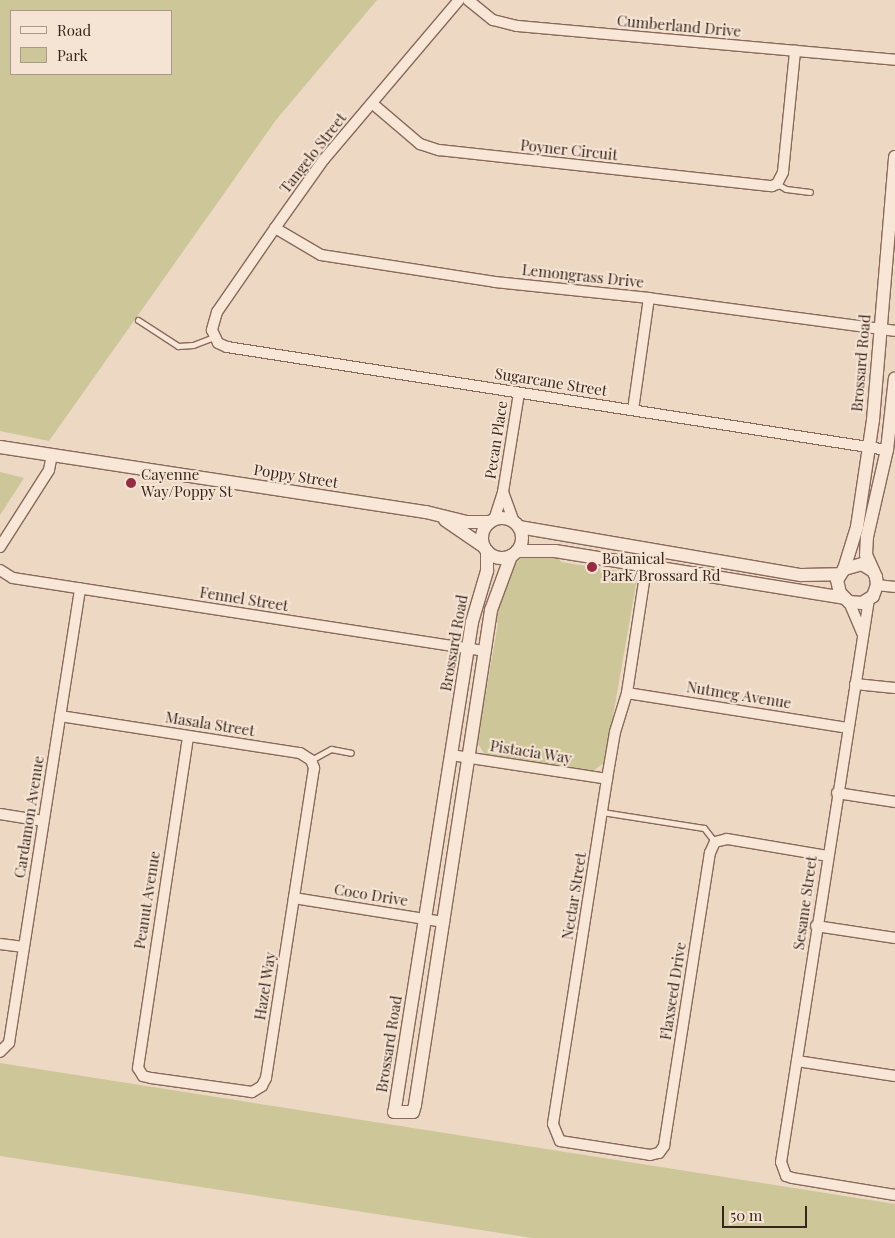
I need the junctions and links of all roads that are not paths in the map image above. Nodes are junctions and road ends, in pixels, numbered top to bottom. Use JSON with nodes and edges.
{"nodes":[{"id":1,"x":459,"y":0,"type":"edge"},
{"id":2,"x":468,"y":0,"type":"edge"},
{"id":3,"x":795,"y":51,"type":"junction"},
{"id":4,"x":895,"y":60,"type":"edge"},
{"id":5,"x":373,"y":104,"type":"junction"},
{"id":6,"x":895,"y":157,"type":"edge"},
{"id":7,"x":777,"y":184,"type":"junction"},
{"id":8,"x":810,"y":192,"type":"dead end"},
{"id":9,"x":275,"y":228,"type":"junction"},
{"id":10,"x":890,"y":252,"type":"edge"},
{"id":11,"x":649,"y":298,"type":"junction"},
{"id":12,"x":138,"y":320,"type":"dead end"},
{"id":13,"x":881,"y":329,"type":"junction"},
{"id":14,"x":895,"y":330,"type":"edge"},
{"id":15,"x":214,"y":337,"type":"junction"},
{"id":16,"x":895,"y":378,"type":"edge"},
{"id":17,"x":520,"y":393,"type":"junction"},
{"id":18,"x":633,"y":410,"type":"junction"},
{"id":19,"x":0,"y":446,"type":"edge"},
{"id":20,"x":869,"y":448,"type":"junction"},
{"id":21,"x":887,"y":450,"type":"junction"},
{"id":22,"x":52,"y":455,"type":"junction"},
{"id":23,"x":503,"y":492,"type":"junction"},
{"id":24,"x":439,"y":516,"type":"junction"},
{"id":25,"x":492,"y":521,"type":"junction"},
{"id":26,"x":517,"y":525,"type":"junction"},
{"id":27,"x":0,"y":547,"type":"edge"},
{"id":28,"x":485,"y":548,"type":"junction"},
{"id":29,"x":648,"y":549,"type":"junction"},
{"id":30,"x":514,"y":554,"type":"junction"},
{"id":31,"x":646,"y":565,"type":"junction"},
{"id":32,"x":0,"y":570,"type":"edge"},
{"id":33,"x":842,"y":571,"type":"junction"},
{"id":34,"x":873,"y":572,"type":"junction"},
{"id":35,"x":877,"y":586,"type":"junction"},
{"id":36,"x":895,"y":587,"type":"edge"},
{"id":37,"x":80,"y":588,"type":"junction"},
{"id":38,"x":846,"y":600,"type":"junction"},
{"id":39,"x":869,"y":600,"type":"junction"},
{"id":40,"x":862,"y":633,"type":"junction"},
{"id":41,"x":468,"y":649,"type":"junction"},
{"id":42,"x":485,"y":652,"type":"junction"},
{"id":43,"x":855,"y":684,"type":"junction"},
{"id":44,"x":895,"y":688,"type":"edge"},
{"id":45,"x":627,"y":693,"type":"junction"},
{"id":46,"x":60,"y":716,"type":"junction"},
{"id":47,"x":847,"y":728,"type":"junction"},
{"id":48,"x":188,"y":736,"type":"junction"},
{"id":49,"x":350,"y":753,"type":"dead end"},
{"id":50,"x":451,"y":755,"type":"junction"},
{"id":51,"x":470,"y":758,"type":"junction"},
{"id":52,"x":311,"y":760,"type":"junction"},
{"id":53,"x":607,"y":778,"type":"junction"},
{"id":54,"x":837,"y":793,"type":"junction"},
{"id":55,"x":895,"y":802,"type":"edge"},
{"id":56,"x":602,"y":812,"type":"junction"},
{"id":57,"x":0,"y":814,"type":"edge"},
{"id":58,"x":43,"y":820,"type":"junction"},
{"id":59,"x":715,"y":842,"type":"junction"},
{"id":60,"x":827,"y":856,"type":"junction"},
{"id":61,"x":294,"y":898,"type":"junction"},
{"id":62,"x":426,"y":919,"type":"junction"},
{"id":63,"x":444,"y":922,"type":"junction"},
{"id":64,"x":816,"y":926,"type":"junction"},
{"id":65,"x":895,"y":938,"type":"edge"},
{"id":66,"x":0,"y":944,"type":"edge"},
{"id":67,"x":24,"y":947,"type":"junction"},
{"id":68,"x":3,"y":1051,"type":"edge"},
{"id":69,"x":797,"y":1061,"type":"junction"},
{"id":70,"x":138,"y":1068,"type":"joint"},
{"id":71,"x":895,"y":1076,"type":"edge"},
{"id":72,"x":664,"y":1146,"type":"joint"},
{"id":73,"x":895,"y":1195,"type":"edge"}],
"edges":[{"from":1,"to":5,"type":"street","name":"Tangelo Street"},
{"from":2,"to":3,"type":"street","name":"Cumberland Drive"},
{"from":3,"to":4,"type":"street","name":"Cumberland Drive"},
{"from":3,"to":7,"type":"street"},
{"from":5,"to":7,"type":"street","name":"Poyner Circuit"},
{"from":5,"to":9,"type":"street","name":"Tangelo Street"},
{"from":6,"to":10,"type":"street","name":"Brossard Road"},
{"from":7,"to":8,"type":"lane","name":"Poyner Circuit"},
{"from":9,"to":11,"type":"street","name":"Lemongrass Drive"},
{"from":9,"to":15,"type":"street","name":"Tangelo Street"},
{"from":10,"to":13,"type":"street","name":"Brossard Road"},
{"from":11,"to":13,"type":"street","name":"Lemongrass Drive"},
{"from":11,"to":18,"type":"street"},
{"from":12,"to":15,"type":"lane"},
{"from":13,"to":14,"type":"street","name":"Lemongrass Drive"},
{"from":13,"to":20,"type":"street","name":"Brossard Road"},
{"from":15,"to":17,"type":"street","name":"Sugarcane Street"},
{"from":16,"to":21,"type":"street"},
{"from":17,"to":18,"type":"street","name":"Sugarcane Street"},
{"from":17,"to":23,"type":"street","name":"Pecan Place"},
{"from":18,"to":20,"type":"street","name":"Sugarcane Street"},
{"from":19,"to":22,"type":"street","name":"Poppy Street"},
{"from":20,"to":21,"type":"street","name":"Sugarcane Street"},
{"from":20,"to":33,"type":"street","name":"Brossard Road"},
{"from":21,"to":34,"type":"street"},
{"from":22,"to":24,"type":"street","name":"Poppy Street"},
{"from":22,"to":27,"type":"street"},
{"from":23,"to":25,"type":"street","name":"Pecan Place"},
{"from":23,"to":26,"type":"street","name":"Pecan Place"},
{"from":24,"to":25,"type":"street","name":"Poppy Street"},
{"from":24,"to":28,"type":"street","name":"Poppy Street"},
{"from":25,"to":26,"type":"street"},
{"from":25,"to":28,"type":"street"},
{"from":26,"to":29,"type":"street"},
{"from":26,"to":30,"type":"street"},
{"from":28,"to":30,"type":"street"},
{"from":28,"to":41,"type":"street","name":"Brossard Road"},
{"from":29,"to":31,"type":"street","name":"Nectar Street"},
{"from":29,"to":33,"type":"street"},
{"from":30,"to":31,"type":"street"},
{"from":30,"to":42,"type":"street","name":"Brossard Road"},
{"from":31,"to":38,"type":"street"},
{"from":31,"to":45,"type":"street","name":"Nectar Street"},
{"from":32,"to":37,"type":"street","name":"Fennel Street"},
{"from":33,"to":34,"type":"street"},
{"from":33,"to":38,"type":"street"},
{"from":34,"to":35,"type":"street"},
{"from":35,"to":36,"type":"street"},
{"from":35,"to":39,"type":"street"},
{"from":37,"to":41,"type":"street","name":"Fennel Street"},
{"from":37,"to":46,"type":"street","name":"Cardamon Avenue"},
{"from":38,"to":39,"type":"street"},
{"from":38,"to":40,"type":"street"},
{"from":39,"to":40,"type":"street","name":"Sesame Street"},
{"from":40,"to":43,"type":"street","name":"Sesame Street"},
{"from":41,"to":42,"type":"street","name":"Fennel Street"},
{"from":41,"to":50,"type":"street","name":"Brossard Road"},
{"from":42,"to":51,"type":"street","name":"Brossard Road"},
{"from":43,"to":44,"type":"street"},
{"from":43,"to":47,"type":"street","name":"Sesame Street"},
{"from":45,"to":47,"type":"street","name":"Nutmeg Avenue"},
{"from":45,"to":53,"type":"street","name":"Nectar Street"},
{"from":46,"to":48,"type":"street","name":"Masala Street"},
{"from":46,"to":58,"type":"street","name":"Cardamon Avenue"},
{"from":47,"to":54,"type":"street","name":"Sesame Street"},
{"from":48,"to":52,"type":"street","name":"Masala Street"},
{"from":48,"to":70,"type":"street","name":"Peanut Avenue"},
{"from":49,"to":52,"type":"lane"},
{"from":50,"to":51,"type":"street","name":"Pistacia Way"},
{"from":50,"to":62,"type":"street","name":"Brossard Road"},
{"from":51,"to":53,"type":"street","name":"Pistacia Way"},
{"from":51,"to":63,"type":"street","name":"Brossard Road"},
{"from":52,"to":61,"type":"street","name":"Hazel Way"},
{"from":53,"to":56,"type":"street","name":"Nectar Street"},
{"from":54,"to":55,"type":"street"},
{"from":54,"to":60,"type":"street","name":"Sesame Street"},
{"from":56,"to":59,"type":"lane"},
{"from":56,"to":72,"type":"street","name":"Nectar Street"},
{"from":57,"to":58,"type":"street"},
{"from":58,"to":67,"type":"street","name":"Cardamon Avenue"},
{"from":59,"to":60,"type":"street"},
{"from":59,"to":72,"type":"street","name":"Flaxseed Drive"},
{"from":60,"to":64,"type":"street","name":"Sesame Street"},
{"from":61,"to":62,"type":"street","name":"Coco Drive"},
{"from":61,"to":70,"type":"street","name":"Hazel Way"},
{"from":62,"to":63,"type":"street","name":"Coco Drive"},
{"from":62,"to":63,"type":"street","name":"Brossard Road"},
{"from":64,"to":65,"type":"street"},
{"from":64,"to":69,"type":"street","name":"Sesame Street"},
{"from":66,"to":67,"type":"street"},
{"from":67,"to":68,"type":"street","name":"Cardamon Avenue"},
{"from":69,"to":71,"type":"street"},
{"from":69,"to":73,"type":"street","name":"Sesame Street"}]}
